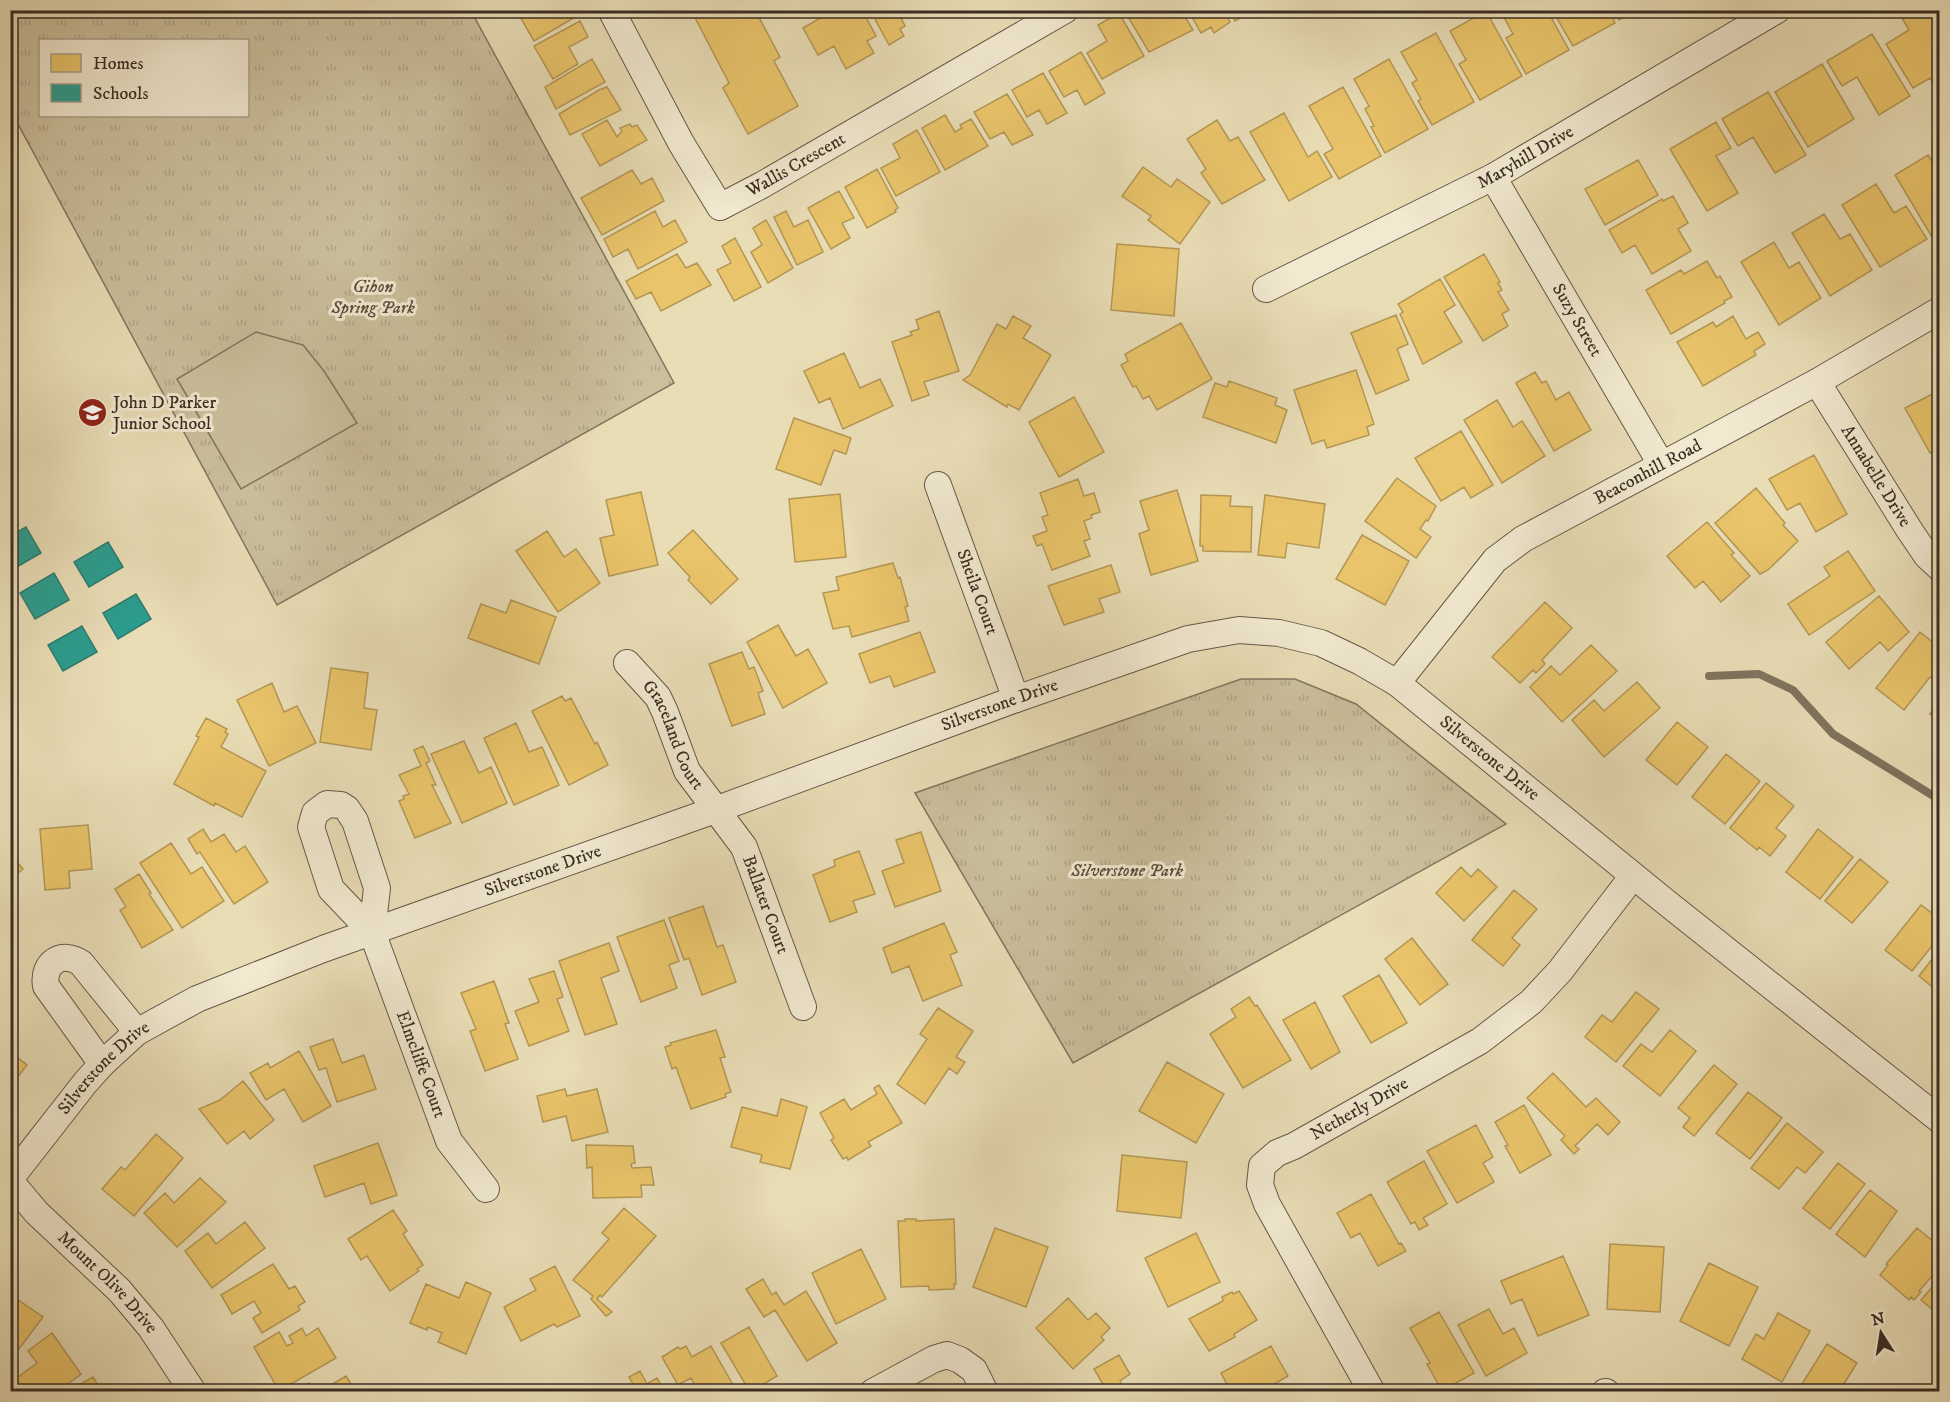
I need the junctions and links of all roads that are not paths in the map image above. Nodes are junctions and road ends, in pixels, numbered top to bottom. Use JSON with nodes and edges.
{"nodes":[{"id":1,"x":611,"y":10,"type":"edge"},
{"id":2,"x":1065,"y":10,"type":"edge"},
{"id":3,"x":1777,"y":10,"type":"edge"},
{"id":4,"x":1492,"y":177,"type":"junction"},
{"id":5,"x":1266,"y":289,"type":"dead end"},
{"id":6,"x":1940,"y":310,"type":"edge"},
{"id":7,"x":1817,"y":382,"type":"junction"},
{"id":8,"x":1661,"y":464,"type":"junction"},
{"id":9,"x":938,"y":485,"type":"dead end"},
{"id":10,"x":1940,"y":568,"type":"edge"},
{"id":11,"x":627,"y":663,"type":"dead end"},
{"id":12,"x":1397,"y":683,"type":"junction"},
{"id":13,"x":1016,"y":699,"type":"junction"},
{"id":14,"x":715,"y":810,"type":"junction"},
{"id":15,"x":1633,"y":876,"type":"junction"},
{"id":16,"x":372,"y":932,"type":"junction"},
{"id":17,"x":802,"y":1007,"type":"dead end"},
{"id":18,"x":136,"y":1032,"type":"junction"},
{"id":19,"x":102,"y":1064,"type":"junction"},
{"id":20,"x":1940,"y":1120,"type":"edge"},
{"id":21,"x":10,"y":1180,"type":"edge"},
{"id":22,"x":486,"y":1189,"type":"dead end"},
{"id":23,"x":193,"y":1392,"type":"edge"},
{"id":24,"x":873,"y":1392,"type":"edge"},
{"id":25,"x":985,"y":1392,"type":"edge"},
{"id":26,"x":1372,"y":1392,"type":"edge"}],
"edges":[{"from":1,"to":2,"type":"street","name":"Wallis Crescent"},
{"from":3,"to":4,"type":"street","name":"Maryhill Drive"},
{"from":4,"to":5,"type":"street","name":"Maryhill Drive"},
{"from":4,"to":8,"type":"street","name":"Suzy Street"},
{"from":6,"to":7,"type":"street","name":"Beaconhill Road"},
{"from":7,"to":8,"type":"street","name":"Beaconhill Road"},
{"from":7,"to":10,"type":"street","name":"Annabelle Drive"},
{"from":8,"to":12,"type":"street","name":"Beaconhill Road"},
{"from":9,"to":13,"type":"street","name":"Sheila Court"},
{"from":11,"to":14,"type":"street","name":"Graceland Court"},
{"from":12,"to":13,"type":"street","name":"Silverstone Drive"},
{"from":12,"to":15,"type":"street","name":"Silverstone Drive"},
{"from":13,"to":14,"type":"street","name":"Silverstone Drive"},
{"from":14,"to":16,"type":"street","name":"Silverstone Drive"},
{"from":14,"to":17,"type":"street","name":"Ballater Court"},
{"from":15,"to":20,"type":"street","name":"Silverstone Drive"},
{"from":15,"to":26,"type":"street","name":"Netherly Drive"},
{"from":16,"to":18,"type":"street","name":"Silverstone Drive"},
{"from":16,"to":22,"type":"street","name":"Elmcliffe Court"},
{"from":18,"to":19,"type":"street","name":"Silverstone Drive"},
{"from":18,"to":19,"type":"street"},
{"from":19,"to":21,"type":"street","name":"Silverstone Drive"},
{"from":21,"to":23,"type":"street","name":"Mount Olive Drive"},
{"from":24,"to":25,"type":"street"}]}
